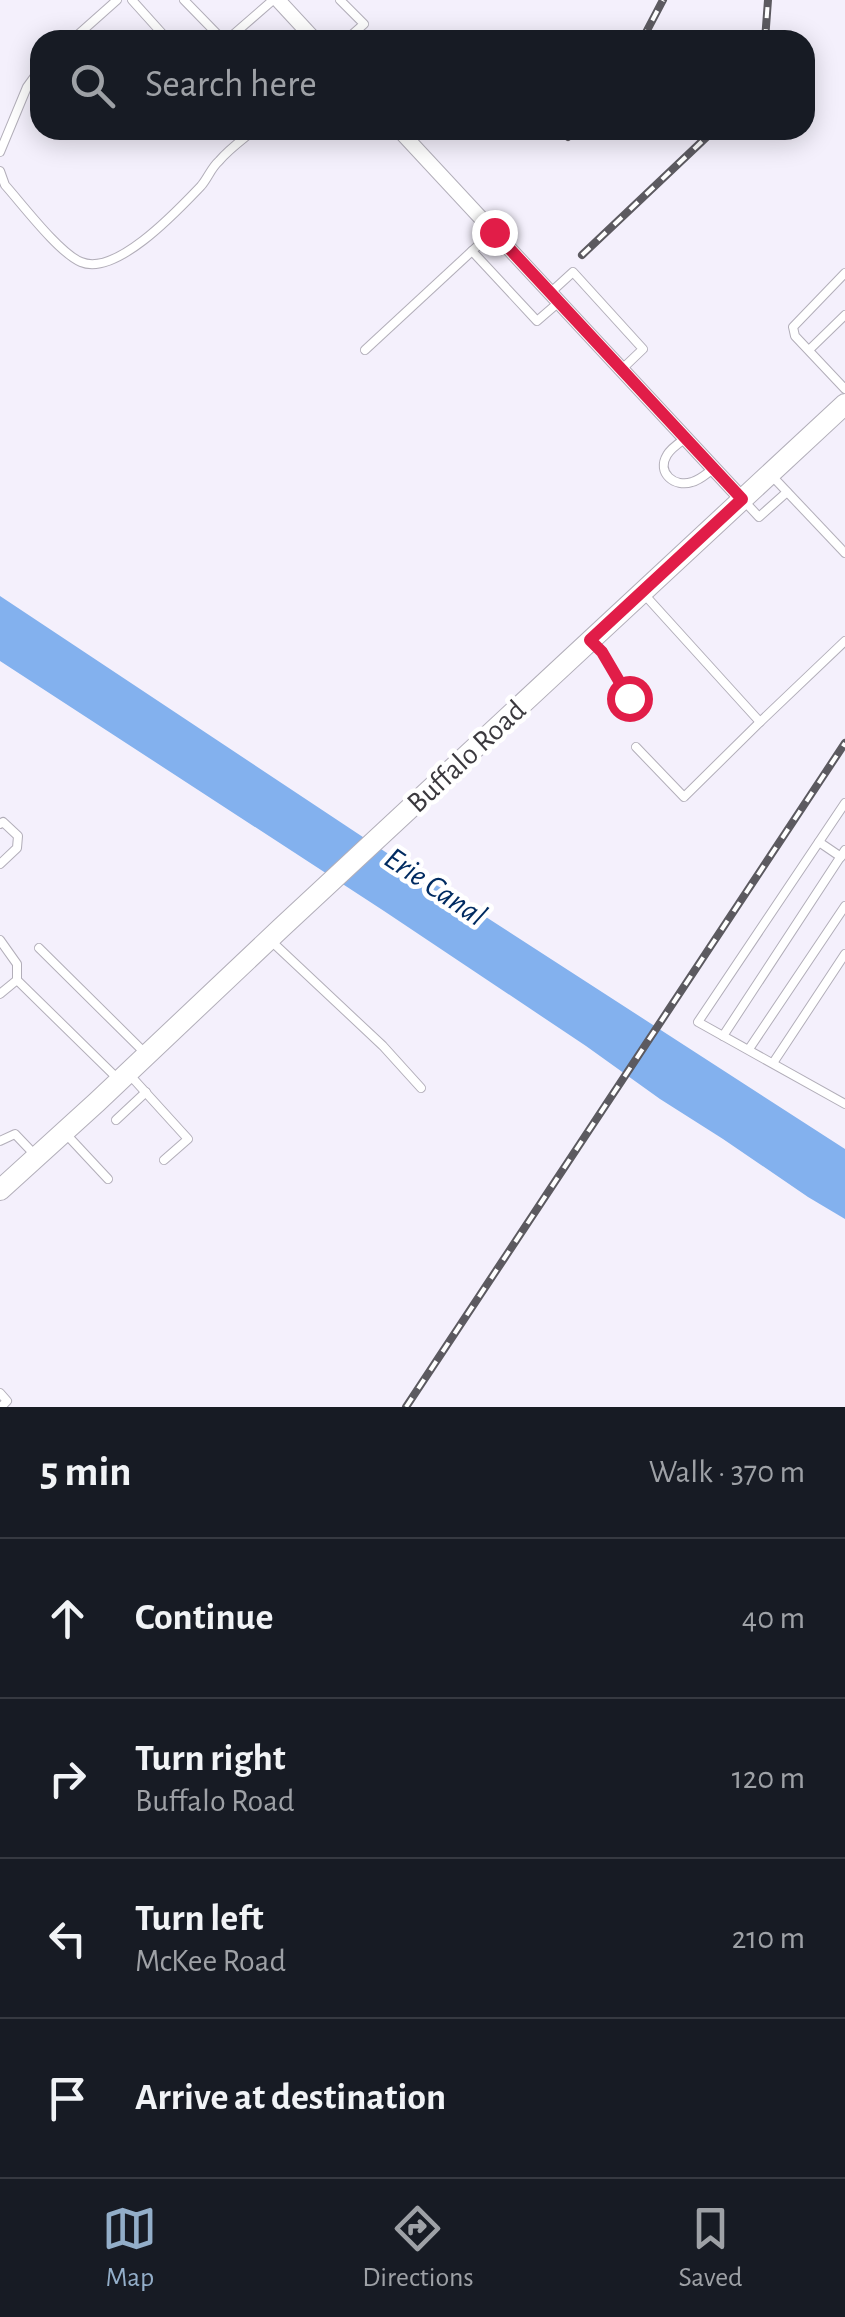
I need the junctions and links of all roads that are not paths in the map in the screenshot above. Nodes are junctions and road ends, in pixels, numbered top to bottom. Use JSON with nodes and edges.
{"nodes":[{"id":1,"x":117,"y":0,"type":"edge"},
{"id":2,"x":132,"y":0,"type":"edge"},
{"id":3,"x":184,"y":0,"type":"edge"},
{"id":4,"x":276,"y":0,"type":"edge"},
{"id":5,"x":340,"y":0,"type":"edge"},
{"id":6,"x":83,"y":30,"type":"edge"},
{"id":7,"x":159,"y":30,"type":"edge"},
{"id":8,"x":215,"y":30,"type":"edge"},
{"id":9,"x":238,"y":30,"type":"edge"},
{"id":10,"x":306,"y":30,"type":"edge"},
{"id":11,"x":357,"y":30,"type":"edge"},
{"id":12,"x":30,"y":83,"type":"edge"},
{"id":13,"x":242,"y":140,"type":"edge"},
{"id":14,"x":408,"y":140,"type":"edge"},
{"id":15,"x":0,"y":152,"type":"edge"},
{"id":16,"x":0,"y":171,"type":"edge"},
{"id":17,"x":494,"y":232,"type":"junction"},
{"id":18,"x":472,"y":251,"type":"junction"},
{"id":19,"x":845,"y":273,"type":"edge"},
{"id":20,"x":554,"y":298,"type":"junction"},
{"id":21,"x":845,"y":315,"type":"edge"},
{"id":22,"x":365,"y":350,"type":"dead end"},
{"id":23,"x":809,"y":350,"type":"junction"},
{"id":24,"x":622,"y":370,"type":"junction"},
{"id":25,"x":845,"y":389,"type":"edge"},
{"id":26,"x":845,"y":404,"type":"edge"},
{"id":27,"x":686,"y":438,"type":"junction"},
{"id":28,"x":713,"y":468,"type":"junction"},
{"id":29,"x":770,"y":473,"type":"junction"},
{"id":30,"x":787,"y":492,"type":"junction"},
{"id":31,"x":742,"y":499,"type":"junction"},
{"id":32,"x":845,"y":553,"type":"edge"},
{"id":33,"x":642,"y":592,"type":"junction"},
{"id":34,"x":590,"y":640,"type":"junction"},
{"id":35,"x":845,"y":641,"type":"edge"},
{"id":36,"x":629,"y":698,"type":"dead end"},
{"id":37,"x":760,"y":722,"type":"junction"},
{"id":38,"x":636,"y":747,"type":"dead end"},
{"id":39,"x":845,"y":803,"type":"edge"},
{"id":40,"x":0,"y":824,"type":"edge"},
{"id":41,"x":819,"y":842,"type":"junction"},
{"id":42,"x":844,"y":855,"type":"edge"},
{"id":43,"x":0,"y":864,"type":"edge"},
{"id":44,"x":845,"y":906,"type":"edge"},
{"id":45,"x":270,"y":939,"type":"junction"},
{"id":46,"x":0,"y":940,"type":"edge"},
{"id":47,"x":39,"y":948,"type":"dead end"},
{"id":48,"x":845,"y":954,"type":"edge"},
{"id":49,"x":17,"y":980,"type":"junction"},
{"id":50,"x":0,"y":994,"type":"edge"},
{"id":51,"x":724,"y":1036,"type":"junction"},
{"id":52,"x":749,"y":1050,"type":"junction"},
{"id":53,"x":147,"y":1055,"type":"junction"},
{"id":54,"x":773,"y":1063,"type":"junction"},
{"id":55,"x":124,"y":1077,"type":"junction"},
{"id":56,"x":420,"y":1088,"type":"dead end"},
{"id":57,"x":146,"y":1092,"type":"junction"},
{"id":58,"x":845,"y":1104,"type":"edge"},
{"id":59,"x":116,"y":1120,"type":"dead end"},
{"id":60,"x":63,"y":1131,"type":"junction"},
{"id":61,"x":0,"y":1142,"type":"edge"},
{"id":62,"x":36,"y":1156,"type":"junction"},
{"id":63,"x":164,"y":1160,"type":"dead end"},
{"id":64,"x":108,"y":1180,"type":"dead end"},
{"id":65,"x":0,"y":1190,"type":"edge"},
{"id":66,"x":0,"y":1393,"type":"edge"},
{"id":67,"x":1,"y":1407,"type":"edge"}],
"edges":[{"from":1,"to":6,"type":"lane"},
{"from":2,"to":7,"type":"lane"},
{"from":3,"to":8,"type":"lane"},
{"from":4,"to":9,"type":"lane"},
{"from":4,"to":10,"type":"street"},
{"from":5,"to":11,"type":"lane"},
{"from":12,"to":15,"type":"lane"},
{"from":13,"to":16,"type":"lane"},
{"from":14,"to":17,"type":"street"},
{"from":17,"to":18,"type":"lane"},
{"from":17,"to":20,"type":"street"},
{"from":18,"to":20,"type":"lane"},
{"from":18,"to":22,"type":"lane"},
{"from":19,"to":23,"type":"lane"},
{"from":20,"to":24,"type":"street"},
{"from":20,"to":24,"type":"lane"},
{"from":21,"to":23,"type":"lane"},
{"from":23,"to":25,"type":"lane"},
{"from":24,"to":27,"type":"street"},
{"from":26,"to":29,"type":"main road","name":"Buffalo Road"},
{"from":27,"to":28,"type":"street"},
{"from":27,"to":28,"type":"lane"},
{"from":28,"to":31,"type":"street"},
{"from":29,"to":30,"type":"lane"},
{"from":29,"to":31,"type":"main road","name":"Buffalo Road"},
{"from":30,"to":31,"type":"lane"},
{"from":30,"to":32,"type":"lane"},
{"from":31,"to":33,"type":"main road","name":"Buffalo Road"},
{"from":33,"to":34,"type":"main road","name":"Buffalo Road"},
{"from":33,"to":37,"type":"lane"},
{"from":34,"to":36,"type":"lane"},
{"from":34,"to":45,"type":"main road","name":"Buffalo Road"},
{"from":35,"to":37,"type":"lane"},
{"from":37,"to":38,"type":"lane"},
{"from":39,"to":41,"type":"lane"},
{"from":40,"to":43,"type":"lane"},
{"from":41,"to":42,"type":"lane"},
{"from":41,"to":51,"type":"lane"},
{"from":42,"to":51,"type":"lane"},
{"from":44,"to":52,"type":"lane"},
{"from":45,"to":53,"type":"main road","name":"Buffalo Road"},
{"from":45,"to":56,"type":"lane"},
{"from":46,"to":49,"type":"lane"},
{"from":47,"to":53,"type":"lane"},
{"from":48,"to":54,"type":"lane"},
{"from":49,"to":50,"type":"lane"},
{"from":49,"to":55,"type":"lane"},
{"from":51,"to":52,"type":"lane"},
{"from":52,"to":54,"type":"lane"},
{"from":53,"to":55,"type":"main road","name":"Buffalo Road"},
{"from":54,"to":58,"type":"lane"},
{"from":55,"to":57,"type":"lane"},
{"from":55,"to":60,"type":"main road","name":"Buffalo Road"},
{"from":57,"to":59,"type":"lane"},
{"from":57,"to":63,"type":"lane"},
{"from":60,"to":62,"type":"main road","name":"Buffalo Road"},
{"from":60,"to":64,"type":"lane"},
{"from":61,"to":62,"type":"lane"},
{"from":62,"to":65,"type":"main road","name":"Buffalo Road"},
{"from":66,"to":67,"type":"lane"}]}
